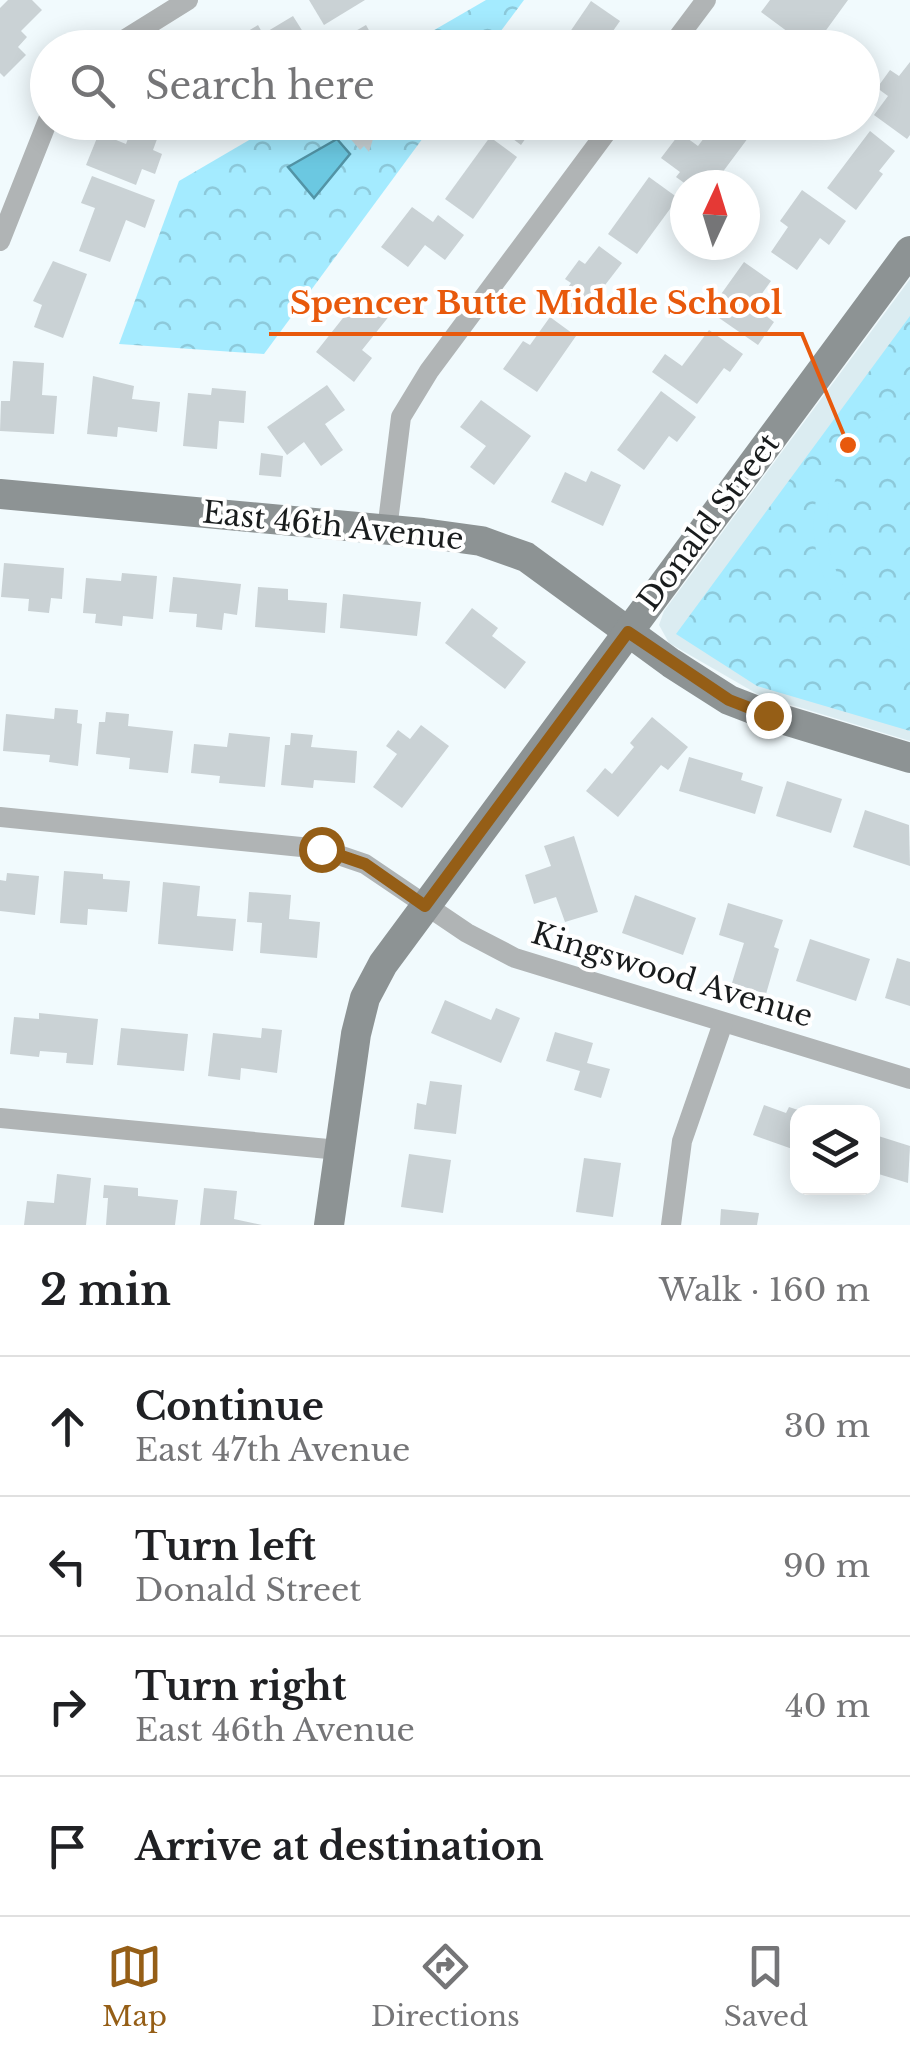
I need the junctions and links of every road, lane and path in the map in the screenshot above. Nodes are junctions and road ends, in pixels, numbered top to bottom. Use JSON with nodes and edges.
{"nodes":[{"id":1,"x":188,"y":0,"type":"edge"},
{"id":2,"x":706,"y":0,"type":"edge"},
{"id":3,"x":140,"y":30,"type":"edge"},
{"id":4,"x":684,"y":30,"type":"edge"},
{"id":5,"x":40,"y":140,"type":"edge"},
{"id":6,"x":601,"y":140,"type":"edge"},
{"id":7,"x":0,"y":241,"type":"edge"},
{"id":8,"x":910,"y":251,"type":"edge"},
{"id":9,"x":0,"y":494,"type":"edge"},
{"id":10,"x":387,"y":530,"type":"junction"},
{"id":11,"x":628,"y":632,"type":"junction"},
{"id":12,"x":910,"y":758,"type":"edge"},
{"id":13,"x":0,"y":818,"type":"edge"},
{"id":14,"x":425,"y":906,"type":"junction"},
{"id":15,"x":723,"y":1023,"type":"junction"},
{"id":16,"x":910,"y":1079,"type":"edge"},
{"id":17,"x":0,"y":1118,"type":"edge"},
{"id":18,"x":339,"y":1150,"type":"junction"},
{"id":19,"x":329,"y":1225,"type":"edge"},
{"id":20,"x":670,"y":1225,"type":"edge"}],
"edges":[{"from":1,"to":3,"type":"street"},
{"from":2,"to":4,"type":"street"},
{"from":5,"to":7,"type":"street"},
{"from":6,"to":10,"type":"street"},
{"from":8,"to":11,"type":"street","name":"Donald Street"},
{"from":9,"to":10,"type":"street","name":"East 46th Avenue"},
{"from":10,"to":11,"type":"street","name":"East 46th Avenue"},
{"from":11,"to":12,"type":"street","name":"East 46th Avenue"},
{"from":11,"to":14,"type":"street","name":"Donald Street"},
{"from":13,"to":14,"type":"street","name":"Kingswood Avenue"},
{"from":14,"to":15,"type":"street","name":"Kingswood Avenue"},
{"from":14,"to":18,"type":"street","name":"Donald Street"},
{"from":15,"to":16,"type":"street","name":"Kingswood Avenue"},
{"from":15,"to":20,"type":"street"},
{"from":17,"to":18,"type":"street"},
{"from":18,"to":19,"type":"street","name":"Donald Street"}]}
